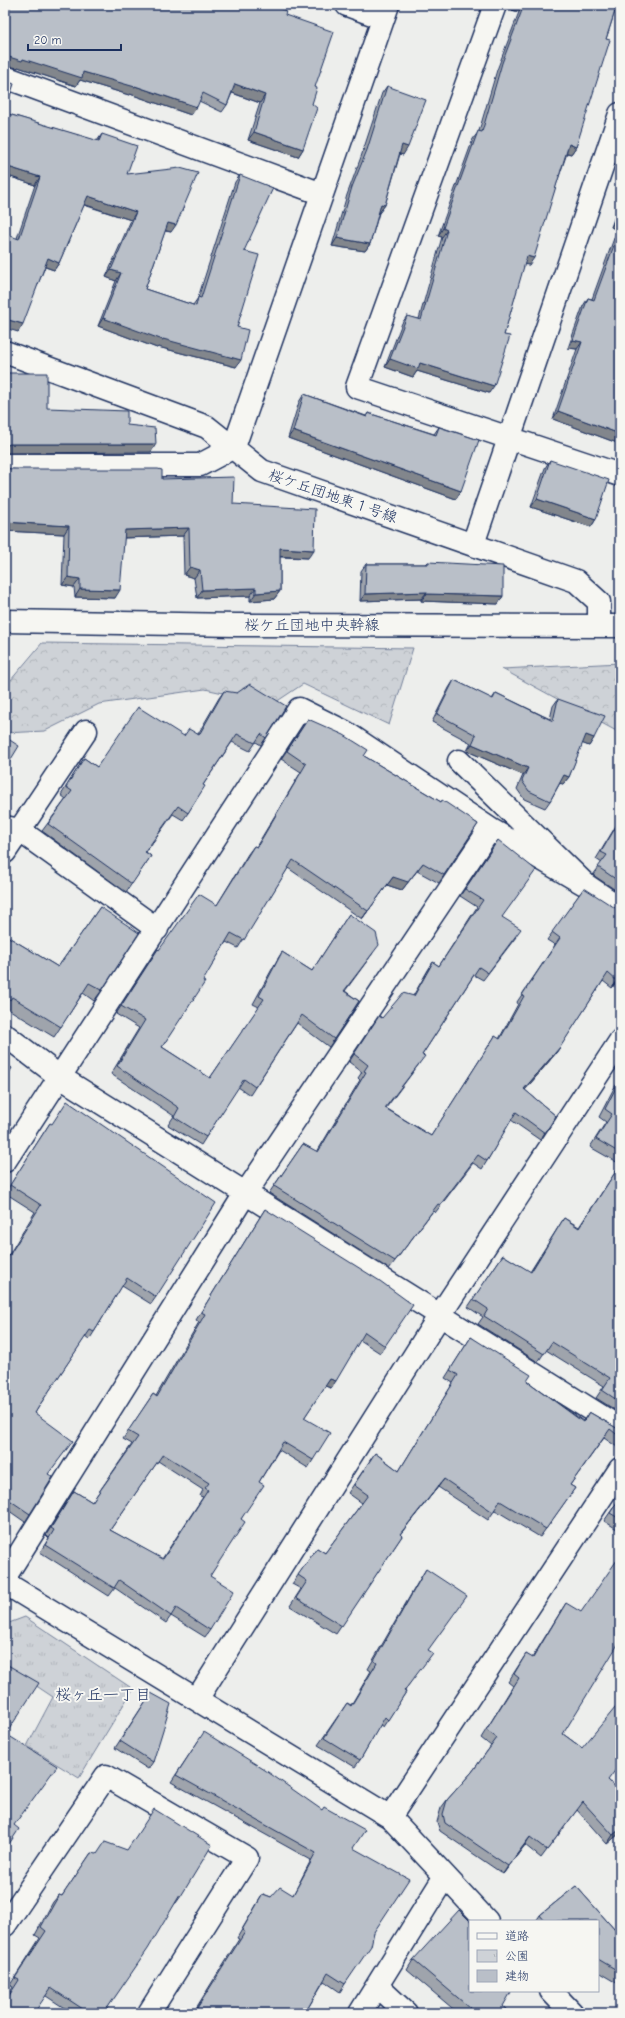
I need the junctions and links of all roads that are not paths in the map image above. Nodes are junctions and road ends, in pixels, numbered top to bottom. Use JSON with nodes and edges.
{"nodes":[{"id":1,"x":347,"y":5,"type":"edge"},
{"id":2,"x":495,"y":5,"type":"edge"},
{"id":3,"x":385,"y":12,"type":"edge"},
{"id":4,"x":5,"y":77,"type":"edge"},
{"id":5,"x":620,"y":114,"type":"edge"},
{"id":6,"x":322,"y":194,"type":"junction"},
{"id":7,"x":5,"y":352,"type":"edge"},
{"id":8,"x":510,"y":438,"type":"junction"},
{"id":9,"x":234,"y":447,"type":"junction"},
{"id":10,"x":5,"y":465,"type":"edge"},
{"id":11,"x":620,"y":475,"type":"edge"},
{"id":12,"x":473,"y":544,"type":"junction"},
{"id":13,"x":5,"y":621,"type":"edge"},
{"id":14,"x":599,"y":626,"type":"junction"},
{"id":15,"x":620,"y":626,"type":"edge"},
{"id":16,"x":86,"y":731,"type":"dead end"},
{"id":17,"x":459,"y":761,"type":"dead end"},
{"id":18,"x":12,"y":828,"type":"edge"},
{"id":19,"x":490,"y":829,"type":"junction"},
{"id":20,"x":5,"y":852,"type":"edge"},
{"id":21,"x":586,"y":885,"type":"junction"},
{"id":22,"x":620,"y":908,"type":"edge"},
{"id":23,"x":157,"y":929,"type":"junction"},
{"id":24,"x":5,"y":1035,"type":"edge"},
{"id":25,"x":620,"y":1041,"type":"edge"},
{"id":26,"x":60,"y":1077,"type":"junction"},
{"id":27,"x":5,"y":1161,"type":"edge"},
{"id":28,"x":245,"y":1194,"type":"junction"},
{"id":29,"x":440,"y":1315,"type":"junction"},
{"id":30,"x":620,"y":1428,"type":"edge"},
{"id":31,"x":620,"y":1469,"type":"edge"},
{"id":32,"x":6,"y":1585,"type":"edge"},
{"id":33,"x":197,"y":1699,"type":"junction"},
{"id":34,"x":390,"y":1817,"type":"junction"},
{"id":35,"x":445,"y":1876,"type":"junction"},
{"id":36,"x":485,"y":1920,"type":"edge"},
{"id":37,"x":5,"y":1925,"type":"edge"},
{"id":38,"x":377,"y":1986,"type":"junction"},
{"id":39,"x":552,"y":1992,"type":"edge"},
{"id":40,"x":149,"y":2013,"type":"edge"},
{"id":41,"x":360,"y":2013,"type":"edge"},
{"id":42,"x":406,"y":2013,"type":"edge"},
{"id":43,"x":572,"y":2013,"type":"edge"}],
"edges":[{"from":1,"to":3,"type":"street"},
{"from":2,"to":8,"type":"street"},
{"from":3,"to":6,"type":"street"},
{"from":4,"to":6,"type":"street"},
{"from":5,"to":8,"type":"street"},
{"from":6,"to":9,"type":"street"},
{"from":7,"to":9,"type":"street","name":"桜ケ丘団地東１号線"},
{"from":8,"to":11,"type":"street"},
{"from":8,"to":12,"type":"street"},
{"from":9,"to":10,"type":"street"},
{"from":9,"to":12,"type":"street","name":"桜ケ丘団地東１号線"},
{"from":12,"to":14,"type":"street","name":"桜ケ丘団地東１号線"},
{"from":13,"to":14,"type":"street","name":"桜ケ丘団地中央幹線"},
{"from":14,"to":15,"type":"street","name":"桜ケ丘団地中央幹線"},
{"from":16,"to":18,"type":"street"},
{"from":17,"to":21,"type":"street"},
{"from":18,"to":20,"type":"street"},
{"from":18,"to":23,"type":"street"},
{"from":19,"to":21,"type":"street"},
{"from":19,"to":23,"type":"street"},
{"from":19,"to":28,"type":"street"},
{"from":21,"to":22,"type":"street"},
{"from":23,"to":26,"type":"street"},
{"from":24,"to":26,"type":"street"},
{"from":25,"to":29,"type":"street"},
{"from":26,"to":27,"type":"street"},
{"from":26,"to":28,"type":"street"},
{"from":28,"to":29,"type":"street"},
{"from":28,"to":32,"type":"street"},
{"from":29,"to":30,"type":"street"},
{"from":29,"to":33,"type":"street"},
{"from":31,"to":34,"type":"street"},
{"from":32,"to":33,"type":"street"},
{"from":33,"to":34,"type":"street"},
{"from":34,"to":35,"type":"street"},
{"from":35,"to":36,"type":"street"},
{"from":35,"to":38,"type":"street"},
{"from":37,"to":40,"type":"street"},
{"from":38,"to":41,"type":"street"},
{"from":38,"to":42,"type":"street"},
{"from":39,"to":43,"type":"street"}]}
